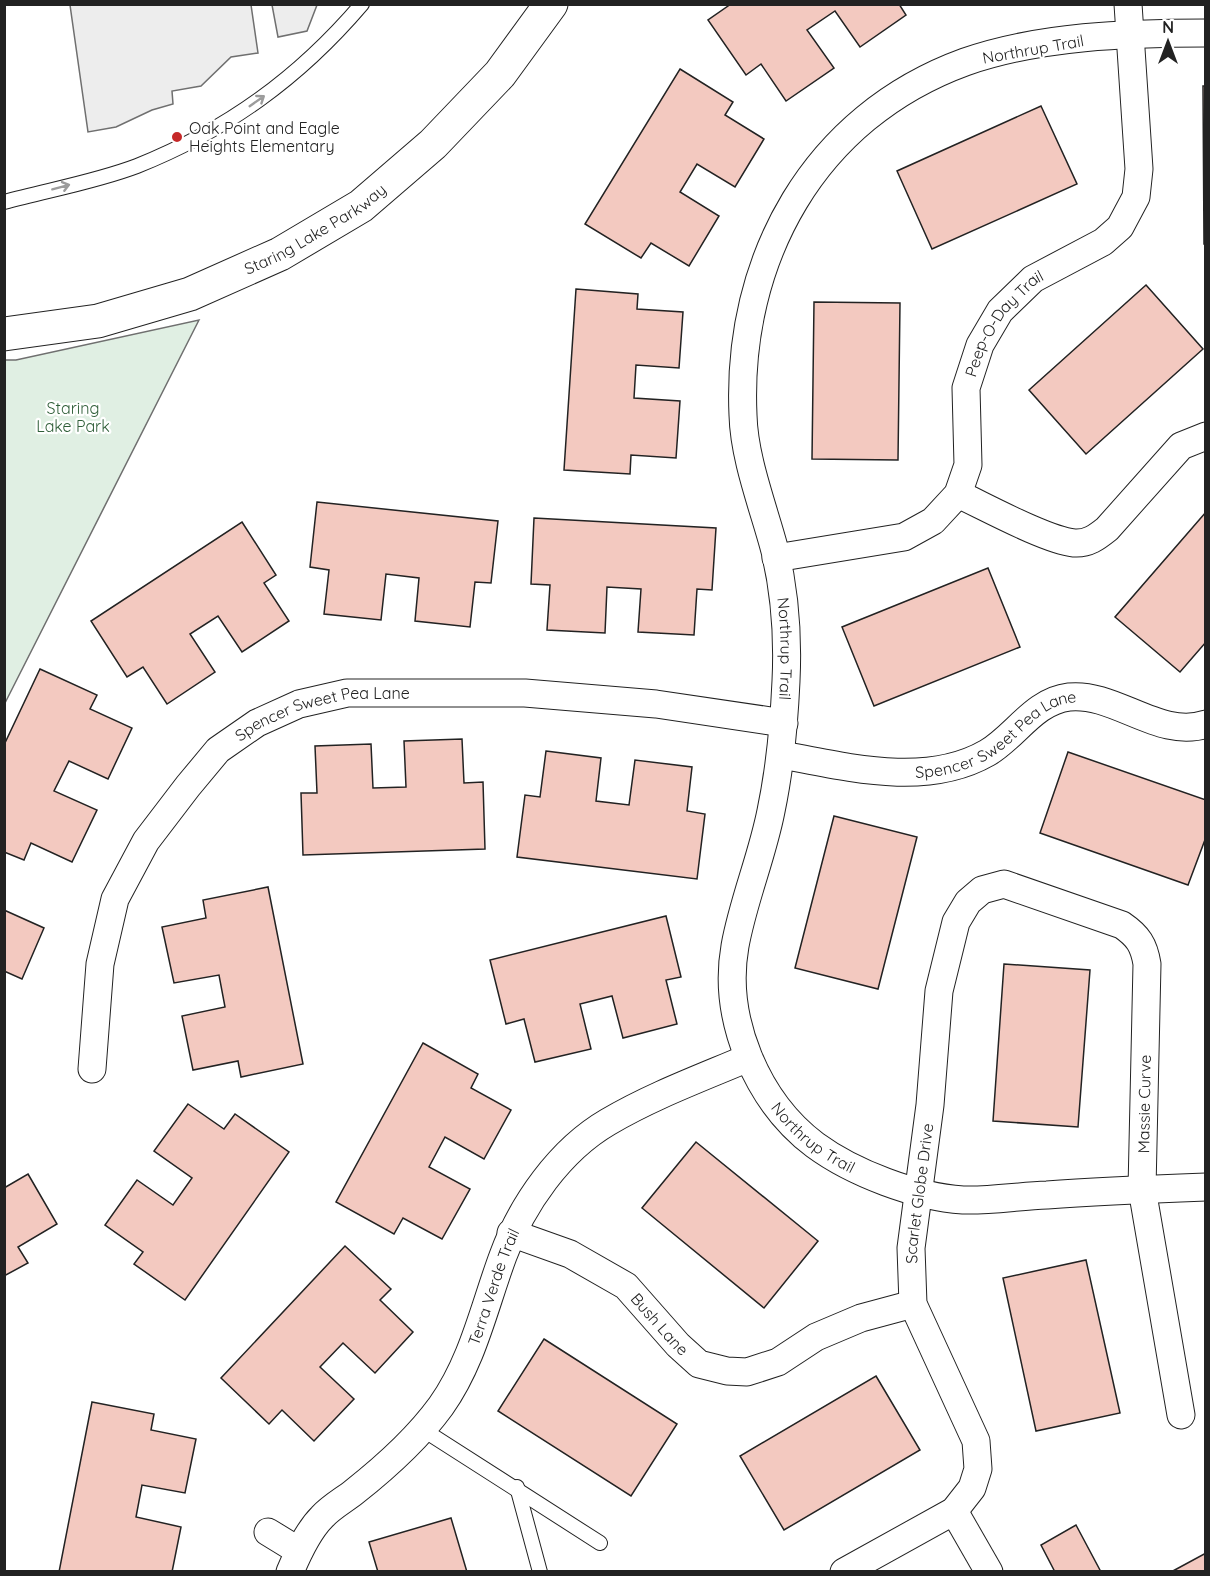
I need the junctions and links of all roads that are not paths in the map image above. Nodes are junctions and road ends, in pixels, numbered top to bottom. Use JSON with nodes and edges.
{"nodes":[{"id":1,"x":362,"y":4,"type":"edge"},
{"id":2,"x":551,"y":4,"type":"edge"},
{"id":3,"x":1128,"y":4,"type":"edge"},
{"id":4,"x":1130,"y":33,"type":"junction"},
{"id":5,"x":1206,"y":33,"type":"edge"},
{"id":6,"x":4,"y":202,"type":"edge"},
{"id":7,"x":4,"y":334,"type":"edge"},
{"id":8,"x":1206,"y":436,"type":"edge"},
{"id":9,"x":958,"y":494,"type":"junction"},
{"id":10,"x":776,"y":558,"type":"junction"},
{"id":11,"x":784,"y":723,"type":"junction"},
{"id":12,"x":1206,"y":724,"type":"edge"},
{"id":13,"x":782,"y":754,"type":"junction"},
{"id":14,"x":1004,"y":884,"type":"joint"},
{"id":15,"x":748,"y":1058,"type":"junction"},
{"id":16,"x":92,"y":1069,"type":"dead end"},
{"id":17,"x":1206,"y":1187,"type":"edge"},
{"id":18,"x":1142,"y":1189,"type":"junction"},
{"id":19,"x":917,"y":1192,"type":"junction"},
{"id":20,"x":511,"y":1233,"type":"junction"},
{"id":21,"x":913,"y":1304,"type":"junction"},
{"id":22,"x":1181,"y":1415,"type":"dead end"},
{"id":23,"x":422,"y":1429,"type":"junction"},
{"id":24,"x":517,"y":1487,"type":"junction"},
{"id":25,"x":954,"y":1510,"type":"junction"},
{"id":26,"x":268,"y":1532,"type":"dead end"},
{"id":27,"x":600,"y":1544,"type":"dead end"},
{"id":28,"x":295,"y":1561,"type":"edge"},
{"id":29,"x":540,"y":1572,"type":"edge"},
{"id":30,"x":844,"y":1572,"type":"edge"},
{"id":31,"x":989,"y":1572,"type":"edge"}],
"edges":[{"from":6,"to":1,"type":"lane","one_way":true},
{"from":2,"to":7,"type":"street","name":"Staring Lake Parkway"},
{"from":3,"to":4,"type":"street","name":"Peep-O-Day Trail"},
{"from":4,"to":5,"type":"street","name":"Northrup Trail"},
{"from":4,"to":9,"type":"street","name":"Peep-O-Day Trail"},
{"from":4,"to":10,"type":"street","name":"Northrup Trail"},
{"from":8,"to":9,"type":"street"},
{"from":9,"to":10,"type":"street","name":"Peep-O-Day Trail"},
{"from":10,"to":11,"type":"street","name":"Northrup Trail"},
{"from":11,"to":13,"type":"street","name":"Northrup Trail"},
{"from":11,"to":16,"type":"street","name":"Spencer Sweet Pea Lane"},
{"from":12,"to":13,"type":"street","name":"Spencer Sweet Pea Lane"},
{"from":13,"to":15,"type":"street","name":"Northrup Trail"},
{"from":14,"to":18,"type":"street","name":"Massie Curve"},
{"from":14,"to":19,"type":"street","name":"Scarlet Globe Drive"},
{"from":15,"to":19,"type":"street","name":"Northrup Trail"},
{"from":15,"to":20,"type":"street","name":"Terra Verde Trail"},
{"from":17,"to":18,"type":"street","name":"Northrup Trail"},
{"from":18,"to":19,"type":"street","name":"Northrup Trail"},
{"from":18,"to":22,"type":"street","name":"Massie Curve"},
{"from":19,"to":21,"type":"street","name":"Scarlet Globe Drive"},
{"from":20,"to":21,"type":"street","name":"Bush Lane"},
{"from":20,"to":23,"type":"street","name":"Terra Verde Trail"},
{"from":21,"to":25,"type":"street","name":"Scarlet Globe Drive"},
{"from":23,"to":24,"type":"lane"},
{"from":23,"to":28,"type":"street","name":"Terra Verde Trail"},
{"from":24,"to":27,"type":"lane"},
{"from":24,"to":29,"type":"lane"},
{"from":25,"to":30,"type":"street","name":"Scarlet Globe Drive"},
{"from":25,"to":31,"type":"street"},
{"from":26,"to":28,"type":"street"}]}
